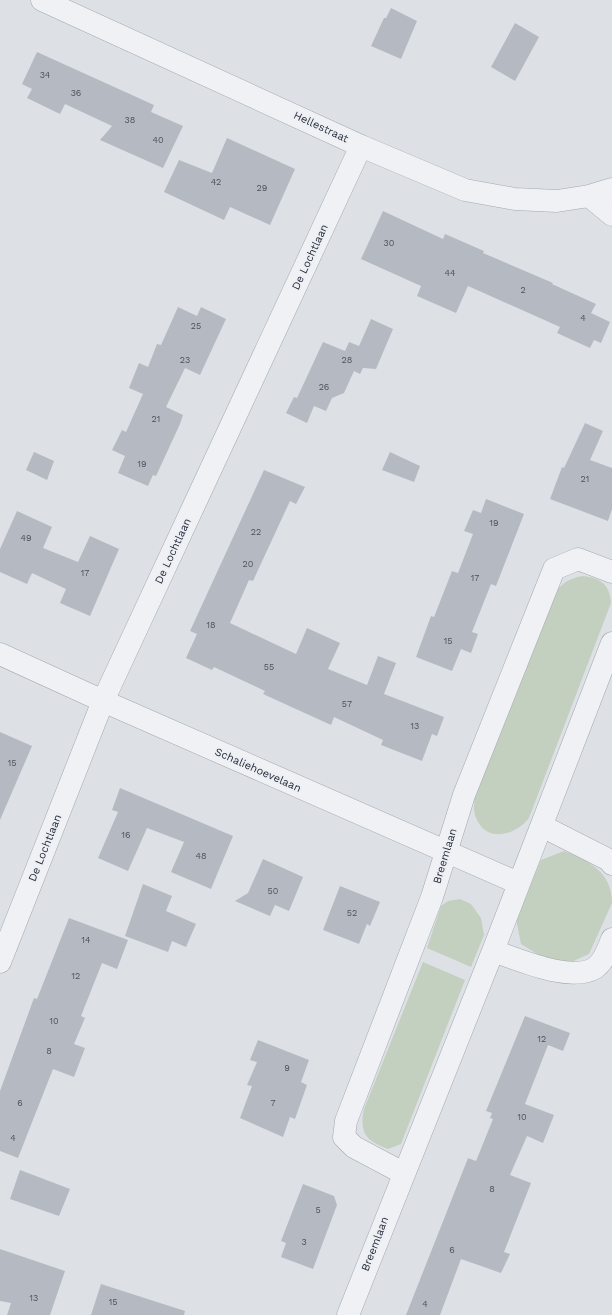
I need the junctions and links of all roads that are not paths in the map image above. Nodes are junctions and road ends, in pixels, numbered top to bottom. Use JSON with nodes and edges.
{"nodes":[{"id":1,"x":42,"y":0,"type":"edge"},
{"id":2,"x":361,"y":146,"type":"junction"},
{"id":3,"x":612,"y":189,"type":"edge"},
{"id":4,"x":588,"y":196,"type":"junction"},
{"id":5,"x":612,"y":215,"type":"edge"},
{"id":6,"x":612,"y":572,"type":"edge"},
{"id":7,"x":612,"y":643,"type":"edge"},
{"id":8,"x":0,"y":654,"type":"edge"},
{"id":9,"x":103,"y":702,"type":"junction"},
{"id":10,"x":542,"y":826,"type":"junction"},
{"id":11,"x":446,"y":852,"type":"junction"},
{"id":12,"x":612,"y":864,"type":"edge"},
{"id":13,"x":518,"y":883,"type":"junction"},
{"id":14,"x":612,"y":939,"type":"edge"},
{"id":15,"x":493,"y":951,"type":"junction"},
{"id":16,"x":0,"y":962,"type":"edge"},
{"id":17,"x":403,"y":1173,"type":"junction"},
{"id":18,"x":348,"y":1315,"type":"edge"}],
"edges":[{"from":1,"to":2,"type":"street","name":"Hellestraat"},
{"from":2,"to":4,"type":"street","name":"Hellestraat"},
{"from":2,"to":9,"type":"street","name":"De Lochtlaan"},
{"from":3,"to":4,"type":"street","name":"Hellestraat"},
{"from":4,"to":5,"type":"street"},
{"from":6,"to":11,"type":"street","name":"Breemlaan"},
{"from":7,"to":10,"type":"street","name":"Breemlaan"},
{"from":8,"to":9,"type":"street","name":"Schaliehoevelaan"},
{"from":9,"to":11,"type":"street","name":"Schaliehoevelaan"},
{"from":9,"to":16,"type":"street","name":"De Lochtlaan"},
{"from":10,"to":12,"type":"street"},
{"from":10,"to":13,"type":"street","name":"Breemlaan"},
{"from":11,"to":13,"type":"street","name":"Schaliehoevelaan"},
{"from":11,"to":17,"type":"street","name":"Breemlaan"},
{"from":13,"to":15,"type":"street","name":"Breemlaan"},
{"from":14,"to":15,"type":"street"},
{"from":15,"to":17,"type":"street","name":"Breemlaan"},
{"from":17,"to":18,"type":"street","name":"Breemlaan"}]}
